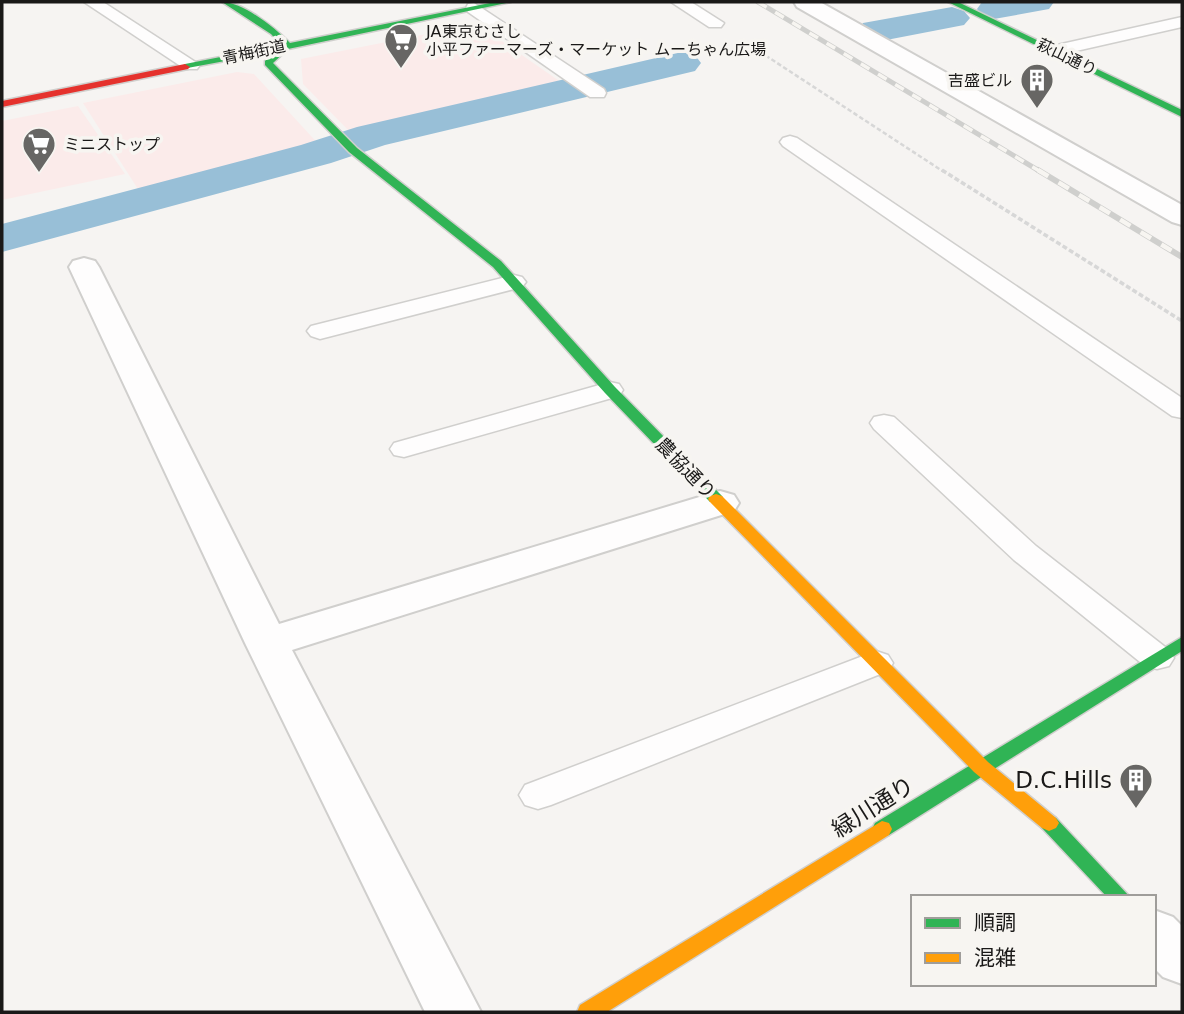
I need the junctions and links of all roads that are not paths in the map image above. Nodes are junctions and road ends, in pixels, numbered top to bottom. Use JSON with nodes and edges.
{"nodes":[{"id":1,"x":92,"y":2,"type":"edge"},
{"id":2,"x":226,"y":2,"type":"edge"},
{"id":3,"x":507,"y":2,"type":"edge"},
{"id":4,"x":679,"y":2,"type":"edge"},
{"id":5,"x":805,"y":2,"type":"edge"},
{"id":6,"x":952,"y":2,"type":"edge"},
{"id":7,"x":474,"y":8,"type":"junction"},
{"id":8,"x":1182,"y":22,"type":"edge"},
{"id":9,"x":715,"y":23,"type":"road end"},
{"id":10,"x":287,"y":45,"type":"junction"},
{"id":11,"x":1054,"y":51,"type":"junction"},
{"id":12,"x":191,"y":65,"type":"junction"},
{"id":13,"x":597,"y":93,"type":"dead end"},
{"id":14,"x":2,"y":104,"type":"edge"},
{"id":15,"x":1182,"y":114,"type":"edge"},
{"id":16,"x":790,"y":142,"type":"dead end"},
{"id":17,"x":1182,"y":216,"type":"edge"},
{"id":18,"x":84,"y":267,"type":"dead end"},
{"id":19,"x":514,"y":282,"type":"junction"},
{"id":20,"x":320,"y":331,"type":"dead end"},
{"id":21,"x":610,"y":390,"type":"junction"},
{"id":22,"x":1182,"y":410,"type":"edge"},
{"id":23,"x":884,"y":423,"type":"dead end"},
{"id":24,"x":404,"y":449,"type":"dead end"},
{"id":25,"x":720,"y":503,"type":"junction"},
{"id":26,"x":267,"y":643,"type":"junction"},
{"id":27,"x":1170,"y":650,"type":"edge"},
{"id":28,"x":876,"y":663,"type":"junction"},
{"id":29,"x":981,"y":767,"type":"junction"},
{"id":30,"x":538,"y":795,"type":"dead end"},
{"id":31,"x":1118,"y":895,"type":"edge"},
{"id":32,"x":1156,"y":934,"type":"edge"},
{"id":33,"x":1182,"y":961,"type":"edge"},
{"id":34,"x":453,"y":1012,"type":"edge"},
{"id":35,"x":589,"y":1012,"type":"edge"}],
"edges":[{"from":1,"to":12,"type":"lane"},
{"from":2,"to":10,"type":"street"},
{"from":3,"to":7,"type":"street","name":"青梅街道"},
{"from":4,"to":9,"type":"lane"},
{"from":5,"to":17,"type":"street"},
{"from":6,"to":11,"type":"street","name":"萩山通り"},
{"from":7,"to":10,"type":"street","name":"青梅街道"},
{"from":7,"to":13,"type":"lane"},
{"from":8,"to":11,"type":"lane"},
{"from":10,"to":12,"type":"street","name":"青梅街道"},
{"from":10,"to":19,"type":"street","name":"農協通り"},
{"from":11,"to":15,"type":"street","name":"萩山通り"},
{"from":12,"to":14,"type":"street","name":"青梅街道"},
{"from":16,"to":22,"type":"lane"},
{"from":18,"to":26,"type":"street"},
{"from":19,"to":20,"type":"lane"},
{"from":19,"to":21,"type":"street","name":"農協通り"},
{"from":21,"to":24,"type":"lane"},
{"from":21,"to":25,"type":"street","name":"農協通り"},
{"from":23,"to":27,"type":"lane"},
{"from":25,"to":26,"type":"street"},
{"from":25,"to":28,"type":"street","name":"農協通り"},
{"from":26,"to":34,"type":"street"},
{"from":27,"to":29,"type":"street","name":"緑川通り"},
{"from":28,"to":29,"type":"street","name":"農協通り"},
{"from":28,"to":30,"type":"lane"},
{"from":29,"to":31,"type":"street","name":"農協通り"},
{"from":29,"to":35,"type":"street","name":"緑川通り"},
{"from":32,"to":33,"type":"street"}]}
